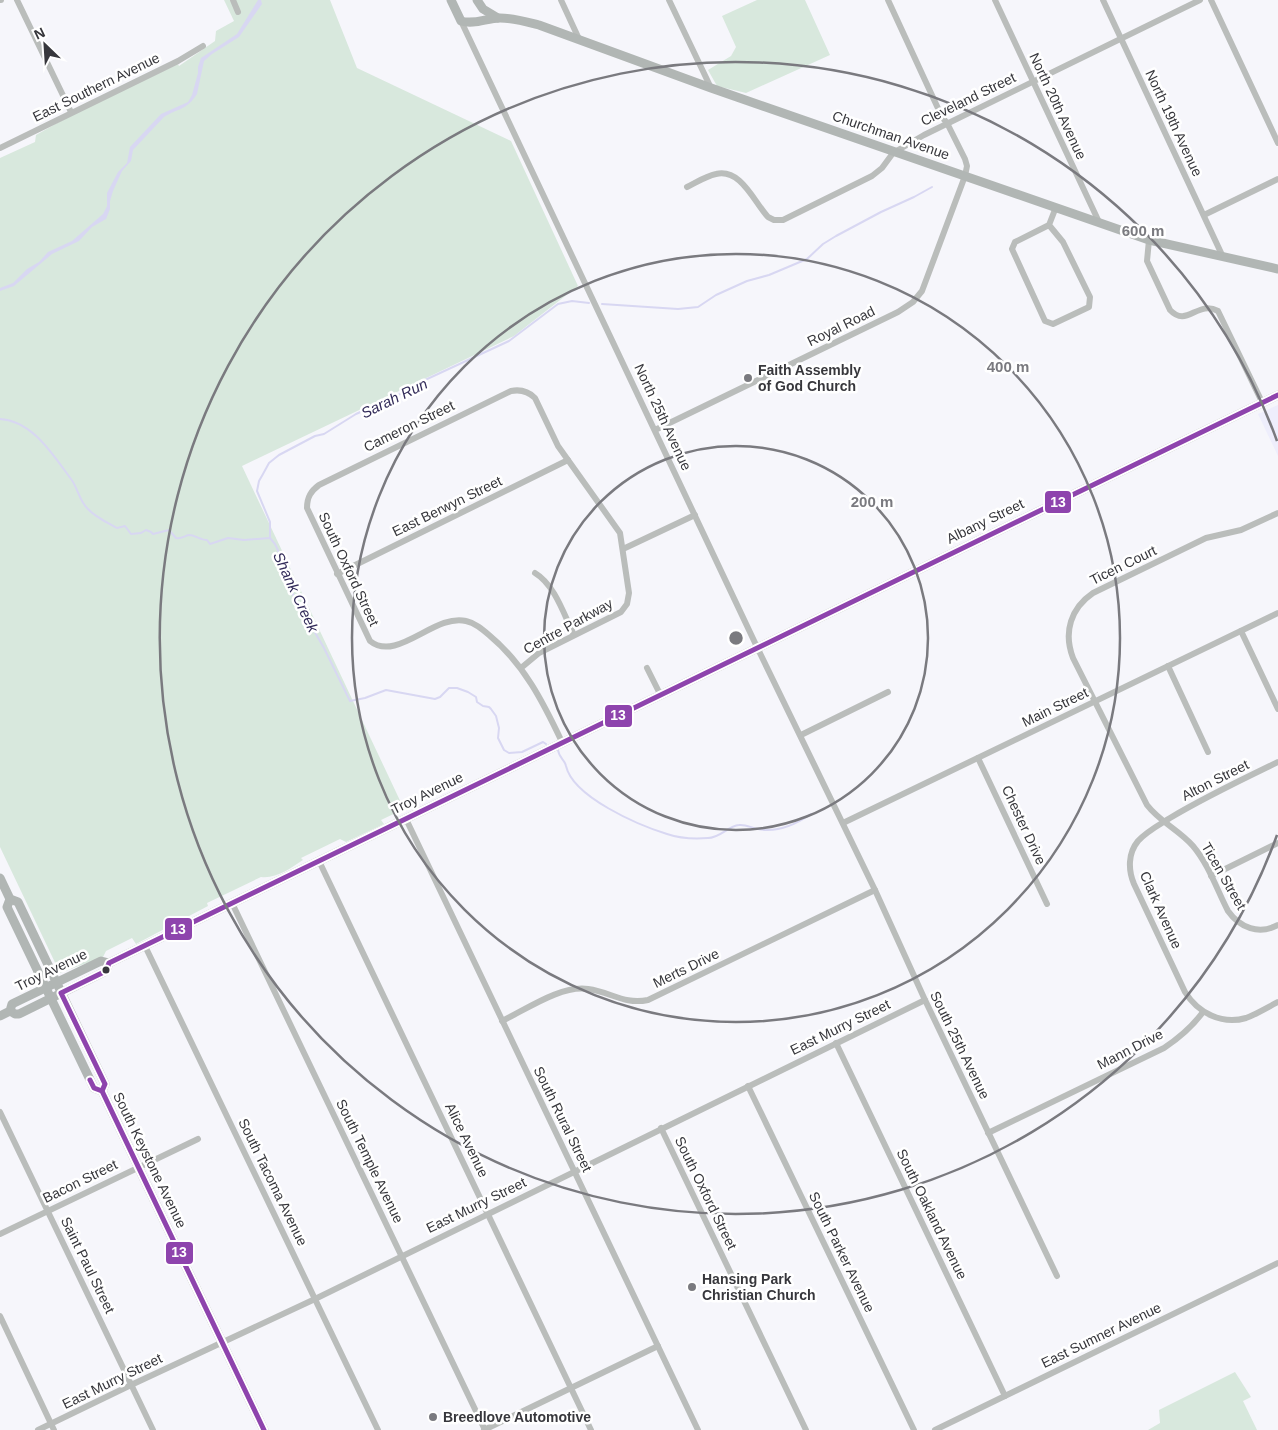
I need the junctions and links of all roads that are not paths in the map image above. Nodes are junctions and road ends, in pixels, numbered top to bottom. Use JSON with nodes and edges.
{"nodes":[{"id":1,"x":16,"y":0,"type":"edge"},
{"id":2,"x":233,"y":0,"type":"edge"},
{"id":3,"x":451,"y":0,"type":"edge"},
{"id":4,"x":562,"y":0,"type":"edge"},
{"id":5,"x":670,"y":0,"type":"edge"},
{"id":6,"x":888,"y":0,"type":"edge"},
{"id":7,"x":995,"y":0,"type":"edge"},
{"id":8,"x":1103,"y":0,"type":"edge"},
{"id":9,"x":1200,"y":0,"type":"edge"},
{"id":10,"x":1211,"y":0,"type":"edge"},
{"id":11,"x":479,"y":3,"type":"edge"},
{"id":12,"x":238,"y":12,"type":"dead end"},
{"id":13,"x":498,"y":18,"type":"junction"},
{"id":14,"x":461,"y":21,"type":"junction"},
{"id":15,"x":476,"y":22,"type":"junction"},
{"id":16,"x":1121,"y":38,"type":"junction"},
{"id":17,"x":579,"y":39,"type":"junction"},
{"id":18,"x":203,"y":46,"type":"dead end"},
{"id":19,"x":1033,"y":81,"type":"junction"},
{"id":20,"x":711,"y":88,"type":"junction"},
{"id":21,"x":71,"y":112,"type":"junction"},
{"id":22,"x":947,"y":122,"type":"junction"},
{"id":23,"x":1278,"y":143,"type":"edge"},
{"id":24,"x":0,"y":148,"type":"edge"},
{"id":25,"x":895,"y":152,"type":"junction"},
{"id":26,"x":965,"y":176,"type":"junction"},
{"id":27,"x":1278,"y":179,"type":"edge"},
{"id":28,"x":688,"y":187,"type":"dead end"},
{"id":29,"x":1056,"y":207,"type":"junction"},
{"id":30,"x":1204,"y":215,"type":"junction"},
{"id":31,"x":1099,"y":222,"type":"junction"},
{"id":32,"x":1049,"y":225,"type":"junction"},
{"id":33,"x":1149,"y":240,"type":"junction"},
{"id":34,"x":1223,"y":257,"type":"junction"},
{"id":35,"x":1278,"y":269,"type":"edge"},
{"id":36,"x":1278,"y":395,"type":"edge"},
{"id":37,"x":1262,"y":402,"type":"junction"},
{"id":38,"x":655,"y":430,"type":"junction"},
{"id":39,"x":568,"y":460,"type":"junction"},
{"id":40,"x":309,"y":496,"type":"joint"},
{"id":41,"x":1278,"y":513,"type":"edge"},
{"id":42,"x":695,"y":515,"type":"junction"},
{"id":43,"x":623,"y":549,"type":"junction"},
{"id":44,"x":535,"y":573,"type":"dead end"},
{"id":45,"x":337,"y":574,"type":"junction"},
{"id":46,"x":1278,"y":612,"type":"edge"},
{"id":47,"x":1241,"y":631,"type":"junction"},
{"id":48,"x":574,"y":635,"type":"junction"},
{"id":49,"x":379,"y":647,"type":"joint"},
{"id":50,"x":757,"y":647,"type":"junction"},
{"id":51,"x":1168,"y":666,"type":"junction"},
{"id":52,"x":521,"y":668,"type":"junction"},
{"id":53,"x":647,"y":668,"type":"dead end"},
{"id":54,"x":888,"y":692,"type":"dead end"},
{"id":55,"x":660,"y":694,"type":"junction"},
{"id":56,"x":1094,"y":702,"type":"junction"},
{"id":57,"x":1278,"y":709,"type":"edge"},
{"id":58,"x":800,"y":735,"type":"junction"},
{"id":59,"x":562,"y":742,"type":"junction"},
{"id":60,"x":1208,"y":752,"type":"dead end"},
{"id":61,"x":978,"y":758,"type":"junction"},
{"id":62,"x":1278,"y":762,"type":"edge"},
{"id":63,"x":406,"y":819,"type":"junction"},
{"id":64,"x":1164,"y":822,"type":"junction"},
{"id":65,"x":843,"y":824,"type":"junction"},
{"id":66,"x":1278,"y":843,"type":"edge"},
{"id":67,"x":319,"y":861,"type":"junction"},
{"id":68,"x":1211,"y":876,"type":"junction"},
{"id":69,"x":0,"y":878,"type":"edge"},
{"id":70,"x":875,"y":890,"type":"junction"},
{"id":71,"x":6,"y":896,"type":"edge"},
{"id":72,"x":232,"y":903,"type":"junction"},
{"id":73,"x":1048,"y":904,"type":"dead end"},
{"id":74,"x":1278,"y":925,"type":"edge"},
{"id":75,"x":145,"y":946,"type":"junction"},
{"id":76,"x":109,"y":963,"type":"junction"},
{"id":77,"x":56,"y":983,"type":"junction"},
{"id":78,"x":46,"y":988,"type":"junction"},
{"id":79,"x":61,"y":993,"type":"junction"},
{"id":80,"x":51,"y":998,"type":"junction"},
{"id":81,"x":925,"y":1000,"type":"junction"},
{"id":82,"x":1278,"y":1002,"type":"edge"},
{"id":83,"x":10,"y":1011,"type":"junction"},
{"id":84,"x":1204,"y":1012,"type":"junction"},
{"id":85,"x":0,"y":1016,"type":"edge"},
{"id":86,"x":502,"y":1021,"type":"junction"},
{"id":87,"x":836,"y":1043,"type":"junction"},
{"id":88,"x":748,"y":1086,"type":"junction"},
{"id":89,"x":102,"y":1091,"type":"junction"},
{"id":90,"x":0,"y":1112,"type":"edge"},
{"id":91,"x":661,"y":1128,"type":"junction"},
{"id":92,"x":988,"y":1133,"type":"junction"},
{"id":93,"x":198,"y":1139,"type":"dead end"},
{"id":94,"x":138,"y":1167,"type":"junction"},
{"id":95,"x":574,"y":1171,"type":"junction"},
{"id":96,"x":48,"y":1210,"type":"junction"},
{"id":97,"x":488,"y":1213,"type":"junction"},
{"id":98,"x":0,"y":1234,"type":"edge"},
{"id":99,"x":401,"y":1255,"type":"junction"},
{"id":100,"x":1278,"y":1263,"type":"edge"},
{"id":101,"x":1057,"y":1276,"type":"dead end"},
{"id":102,"x":315,"y":1299,"type":"junction"},
{"id":103,"x":0,"y":1316,"type":"edge"},
{"id":104,"x":222,"y":1342,"type":"junction"},
{"id":105,"x":658,"y":1346,"type":"junction"},
{"id":106,"x":131,"y":1384,"type":"junction"},
{"id":107,"x":571,"y":1388,"type":"junction"},
{"id":108,"x":1005,"y":1396,"type":"junction"},
{"id":109,"x":53,"y":1427,"type":"edge"},
{"id":110,"x":38,"y":1430,"type":"edge"},
{"id":111,"x":153,"y":1430,"type":"edge"},
{"id":112,"x":264,"y":1430,"type":"edge"},
{"id":113,"x":378,"y":1430,"type":"edge"},
{"id":114,"x":484,"y":1430,"type":"edge"},
{"id":115,"x":591,"y":1430,"type":"edge"},
{"id":116,"x":698,"y":1430,"type":"edge"},
{"id":117,"x":806,"y":1430,"type":"edge"},
{"id":118,"x":914,"y":1430,"type":"edge"},
{"id":119,"x":935,"y":1430,"type":"edge"}],
"edges":[{"from":1,"to":21,"type":"street"},
{"from":2,"to":12,"type":"street"},
{"from":3,"to":14,"type":"main road"},
{"from":4,"to":17,"type":"street"},
{"from":5,"to":20,"type":"street"},
{"from":6,"to":22,"type":"street"},
{"from":7,"to":19,"type":"street","name":"North 20th Avenue"},
{"from":8,"to":16,"type":"street","name":"North 19th Avenue"},
{"from":9,"to":16,"type":"street","name":"Cleveland Street"},
{"from":10,"to":23,"type":"street"},
{"from":11,"to":13,"type":"main road","name":"Churchman Avenue"},
{"from":11,"to":15,"type":"main road","name":"Churchman Avenue"},
{"from":13,"to":15,"type":"main road","name":"Churchman Avenue"},
{"from":13,"to":17,"type":"main road","name":"Churchman Avenue"},
{"from":14,"to":15,"type":"main road","name":"Churchman Avenue"},
{"from":14,"to":38,"type":"street","name":"North 25th Avenue"},
{"from":16,"to":19,"type":"street","name":"Cleveland Street"},
{"from":16,"to":30,"type":"street","name":"North 19th Avenue"},
{"from":17,"to":20,"type":"main road","name":"Churchman Avenue"},
{"from":18,"to":21,"type":"street","name":"East Southern Avenue"},
{"from":19,"to":22,"type":"street","name":"Cleveland Street"},
{"from":19,"to":31,"type":"street","name":"North 20th Avenue"},
{"from":20,"to":25,"type":"main road","name":"Churchman Avenue"},
{"from":21,"to":24,"type":"street","name":"East Southern Avenue"},
{"from":22,"to":25,"type":"street","name":"Cleveland Street"},
{"from":22,"to":26,"type":"street"},
{"from":25,"to":26,"type":"main road","name":"Churchman Avenue"},
{"from":25,"to":28,"type":"street","name":"Cleveland Street"},
{"from":26,"to":29,"type":"main road","name":"Churchman Avenue"},
{"from":26,"to":38,"type":"street","name":"Royal Road"},
{"from":27,"to":30,"type":"street"},
{"from":29,"to":31,"type":"main road","name":"Churchman Avenue"},
{"from":29,"to":32,"type":"street"},
{"from":30,"to":34,"type":"street","name":"North 19th Avenue"},
{"from":31,"to":33,"type":"main road","name":"Churchman Avenue"},
{"from":32,"to":32,"type":"street"},
{"from":33,"to":34,"type":"main road","name":"Churchman Avenue"},
{"from":33,"to":37,"type":"street"},
{"from":34,"to":35,"type":"main road","name":"Churchman Avenue"},
{"from":36,"to":37,"type":"main road","name":"Albany Street"},
{"from":37,"to":50,"type":"main road","name":"Albany Street"},
{"from":38,"to":42,"type":"street","name":"North 25th Avenue"},
{"from":39,"to":40,"type":"street","name":"Cameron Street"},
{"from":39,"to":43,"type":"street"},
{"from":39,"to":45,"type":"street","name":"East Berwyn Street"},
{"from":40,"to":45,"type":"street","name":"South Oxford Street"},
{"from":41,"to":56,"type":"street","name":"Ticen Court"},
{"from":42,"to":43,"type":"street"},
{"from":42,"to":50,"type":"street","name":"North 25th Avenue"},
{"from":43,"to":48,"type":"street","name":"Centre Parkway"},
{"from":44,"to":48,"type":"street"},
{"from":45,"to":49,"type":"street","name":"South Oxford Street"},
{"from":46,"to":47,"type":"street","name":"Main Street"},
{"from":47,"to":51,"type":"street","name":"Main Street"},
{"from":47,"to":57,"type":"street"},
{"from":48,"to":52,"type":"street","name":"Centre Parkway"},
{"from":49,"to":52,"type":"street","name":"Centre Parkway"},
{"from":50,"to":55,"type":"main road","name":"Troy Avenue"},
{"from":50,"to":58,"type":"street","name":"North 25th Avenue"},
{"from":51,"to":56,"type":"street","name":"Main Street"},
{"from":51,"to":60,"type":"street"},
{"from":52,"to":59,"type":"street"},
{"from":53,"to":55,"type":"street"},
{"from":54,"to":58,"type":"street"},
{"from":55,"to":59,"type":"main road","name":"Troy Avenue"},
{"from":56,"to":61,"type":"street","name":"Main Street"},
{"from":56,"to":64,"type":"street","name":"Ticen Street"},
{"from":58,"to":65,"type":"street","name":"North 25th Avenue"},
{"from":59,"to":63,"type":"main road","name":"Troy Avenue"},
{"from":61,"to":65,"type":"street","name":"Main Street"},
{"from":61,"to":73,"type":"street","name":"Chester Drive"},
{"from":62,"to":64,"type":"street","name":"Alton Street"},
{"from":63,"to":67,"type":"main road","name":"Troy Avenue"},
{"from":63,"to":86,"type":"street","name":"South Rural Street"},
{"from":64,"to":68,"type":"street","name":"Ticen Street"},
{"from":64,"to":84,"type":"street","name":"Clark Avenue"},
{"from":65,"to":70,"type":"street","name":"South 25th Avenue"},
{"from":66,"to":68,"type":"street"},
{"from":67,"to":72,"type":"main road","name":"Troy Avenue"},
{"from":67,"to":97,"type":"street","name":"Alice Avenue"},
{"from":68,"to":74,"type":"street","name":"Ticen Street"},
{"from":69,"to":71,"type":"main road","name":"South Keystone Avenue"},
{"from":70,"to":81,"type":"street","name":"South 25th Avenue"},
{"from":70,"to":86,"type":"street","name":"Merts Drive"},
{"from":71,"to":77,"type":"main road","name":"South Keystone Avenue"},
{"from":71,"to":78,"type":"main road","name":"South Keystone Avenue"},
{"from":72,"to":75,"type":"main road","name":"Troy Avenue"},
{"from":72,"to":99,"type":"street","name":"South Temple Avenue"},
{"from":75,"to":76,"type":"main road","name":"Troy Avenue"},
{"from":75,"to":102,"type":"street","name":"South Tacoma Avenue"},
{"from":76,"to":77,"type":"main road","name":"Troy Avenue"},
{"from":76,"to":79,"type":"main road","name":"Troy Avenue"},
{"from":77,"to":78,"type":"main road","name":"Troy Avenue"},
{"from":77,"to":79,"type":"main road","name":"South Keystone Avenue"},
{"from":78,"to":80,"type":"main road","name":"South Keystone Avenue"},
{"from":78,"to":83,"type":"main road","name":"Troy Avenue"},
{"from":79,"to":80,"type":"main road","name":"Troy Avenue"},
{"from":79,"to":89,"type":"main road","name":"South Keystone Avenue"},
{"from":80,"to":83,"type":"main road","name":"Troy Avenue"},
{"from":80,"to":89,"type":"main road","name":"South Keystone Avenue"},
{"from":81,"to":87,"type":"street","name":"East Murry Street"},
{"from":81,"to":92,"type":"street","name":"South 25th Avenue"},
{"from":82,"to":84,"type":"street"},
{"from":83,"to":85,"type":"main road","name":"Troy Avenue"},
{"from":84,"to":92,"type":"street","name":"Mann Drive"},
{"from":86,"to":95,"type":"street","name":"South Rural Street"},
{"from":87,"to":88,"type":"street","name":"East Murry Street"},
{"from":87,"to":108,"type":"street","name":"South Oakland Avenue"},
{"from":88,"to":91,"type":"street","name":"East Murry Street"},
{"from":88,"to":118,"type":"street","name":"South Parker Avenue"},
{"from":89,"to":94,"type":"main road","name":"South Keystone Avenue"},
{"from":90,"to":96,"type":"street","name":"Saint Paul Street"},
{"from":91,"to":95,"type":"street","name":"East Murry Street"},
{"from":91,"to":117,"type":"street","name":"South Oxford Street"},
{"from":92,"to":101,"type":"street","name":"South 25th Avenue"},
{"from":93,"to":94,"type":"street","name":"Bacon Street"},
{"from":94,"to":96,"type":"street","name":"Bacon Street"},
{"from":94,"to":104,"type":"main road","name":"South Keystone Avenue"},
{"from":95,"to":97,"type":"street","name":"East Murry Street"},
{"from":95,"to":105,"type":"street","name":"South Rural Street"},
{"from":96,"to":98,"type":"street","name":"Bacon Street"},
{"from":96,"to":106,"type":"street","name":"Saint Paul Street"},
{"from":97,"to":99,"type":"street","name":"East Murry Street"},
{"from":97,"to":107,"type":"street","name":"Alice Avenue"},
{"from":99,"to":102,"type":"street","name":"East Murry Street"},
{"from":99,"to":114,"type":"street","name":"South Temple Avenue"},
{"from":100,"to":108,"type":"street","name":"East Sumner Avenue"},
{"from":102,"to":104,"type":"street","name":"East Murry Street"},
{"from":102,"to":113,"type":"street","name":"South Tacoma Avenue"},
{"from":103,"to":109,"type":"street"},
{"from":104,"to":106,"type":"street","name":"East Murry Street"},
{"from":104,"to":112,"type":"main road","name":"South Keystone Avenue"},
{"from":105,"to":107,"type":"street"},
{"from":105,"to":116,"type":"street","name":"South Rural Street"},
{"from":106,"to":109,"type":"street","name":"East Murry Street"},
{"from":106,"to":111,"type":"street","name":"Saint Paul Street"},
{"from":107,"to":114,"type":"street"},
{"from":107,"to":115,"type":"street","name":"Alice Avenue"},
{"from":108,"to":119,"type":"street","name":"East Sumner Avenue"},
{"from":109,"to":110,"type":"street","name":"East Murry Street"}]}
